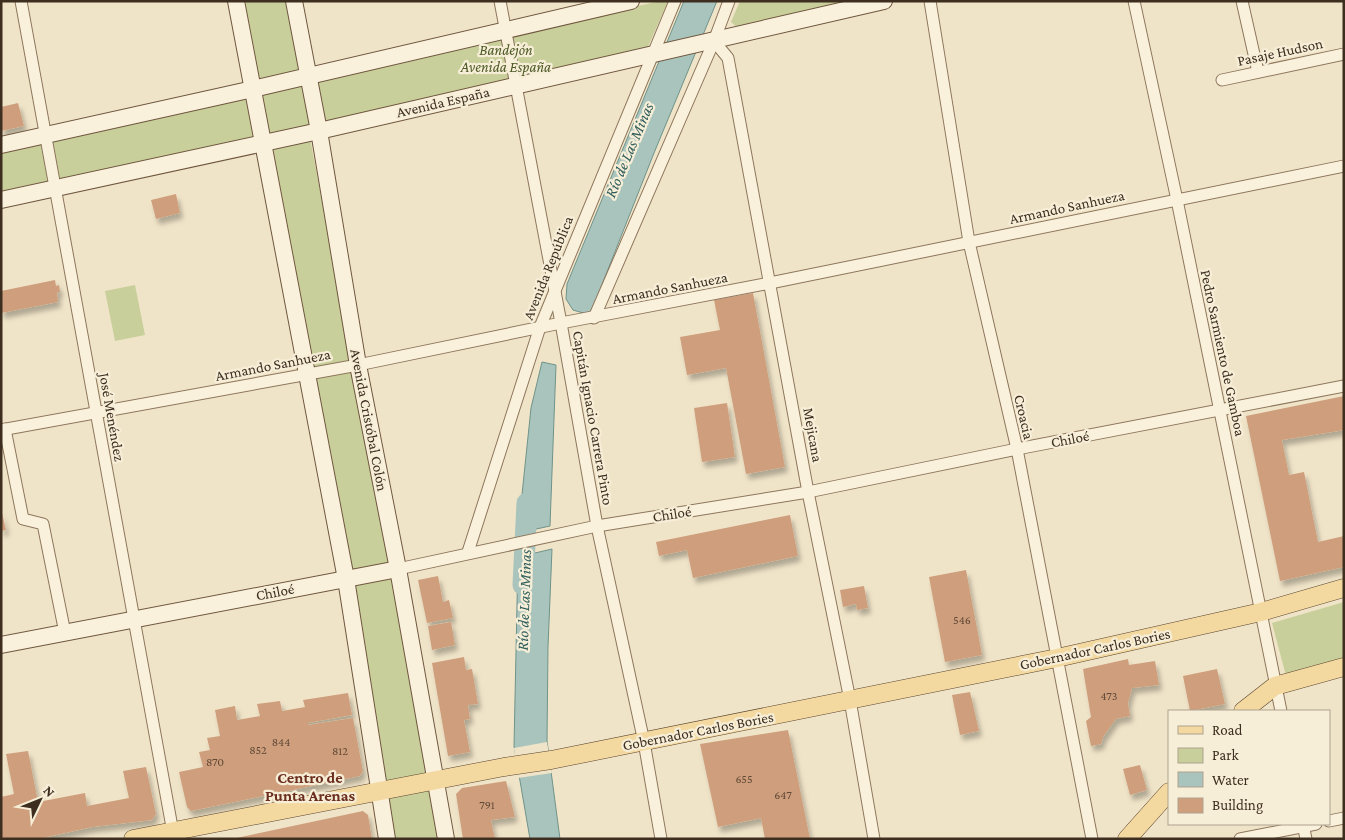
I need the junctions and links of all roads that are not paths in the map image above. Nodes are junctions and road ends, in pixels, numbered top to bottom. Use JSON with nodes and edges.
{"nodes":[{"id":1,"x":21,"y":1,"type":"edge"},
{"id":2,"x":236,"y":1,"type":"edge"},
{"id":3,"x":294,"y":1,"type":"edge"},
{"id":4,"x":500,"y":1,"type":"edge"},
{"id":5,"x":632,"y":1,"type":"edge"},
{"id":6,"x":675,"y":1,"type":"edge"},
{"id":7,"x":729,"y":1,"type":"edge"},
{"id":8,"x":884,"y":1,"type":"edge"},
{"id":9,"x":930,"y":1,"type":"edge"},
{"id":10,"x":1134,"y":1,"type":"edge"},
{"id":11,"x":1242,"y":1,"type":"edge"},
{"id":12,"x":505,"y":30,"type":"junction"},
{"id":13,"x":709,"y":42,"type":"junction"},
{"id":14,"x":656,"y":54,"type":"junction"},
{"id":15,"x":1344,"y":54,"type":"edge"},
{"id":16,"x":1258,"y":72,"type":"junction"},
{"id":17,"x":309,"y":76,"type":"junction"},
{"id":18,"x":1222,"y":80,"type":"dead end"},
{"id":19,"x":516,"y":86,"type":"junction"},
{"id":20,"x":253,"y":89,"type":"junction"},
{"id":21,"x":319,"y":131,"type":"junction"},
{"id":22,"x":46,"y":135,"type":"junction"},
{"id":23,"x":262,"y":142,"type":"junction"},
{"id":24,"x":1,"y":145,"type":"edge"},
{"id":25,"x":1344,"y":166,"type":"edge"},
{"id":26,"x":55,"y":189,"type":"junction"},
{"id":27,"x":1,"y":200,"type":"edge"},
{"id":28,"x":1177,"y":200,"type":"junction"},
{"id":29,"x":969,"y":242,"type":"junction"},
{"id":30,"x":770,"y":284,"type":"junction"},
{"id":31,"x":555,"y":288,"type":"junction"},
{"id":32,"x":594,"y":318,"type":"junction"},
{"id":33,"x":561,"y":323,"type":"junction"},
{"id":34,"x":540,"y":327,"type":"junction"},
{"id":35,"x":358,"y":364,"type":"junction"},
{"id":36,"x":307,"y":374,"type":"junction"},
{"id":37,"x":1344,"y":386,"type":"edge"},
{"id":38,"x":1220,"y":411,"type":"junction"},
{"id":39,"x":96,"y":413,"type":"junction"},
{"id":40,"x":3,"y":430,"type":"edge"},
{"id":41,"x":1016,"y":449,"type":"junction"},
{"id":42,"x":808,"y":492,"type":"junction"},
{"id":43,"x":597,"y":526,"type":"junction"},
{"id":44,"x":468,"y":552,"type":"junction"},
{"id":45,"x":398,"y":568,"type":"junction"},
{"id":46,"x":346,"y":579,"type":"junction"},
{"id":47,"x":1344,"y":588,"type":"edge"},
{"id":48,"x":1261,"y":612,"type":"junction"},
{"id":49,"x":134,"y":619,"type":"junction"},
{"id":50,"x":65,"y":633,"type":"junction"},
{"id":51,"x":1,"y":645,"type":"edge"},
{"id":52,"x":1057,"y":658,"type":"junction"},
{"id":53,"x":1344,"y":667,"type":"edge"},
{"id":54,"x":1275,"y":686,"type":"junction"},
{"id":55,"x":850,"y":700,"type":"junction"},
{"id":56,"x":1244,"y":710,"type":"edge"},
{"id":57,"x":1281,"y":710,"type":"edge"},
{"id":58,"x":644,"y":742,"type":"junction"},
{"id":59,"x":436,"y":780,"type":"junction"},
{"id":60,"x":379,"y":791,"type":"junction"},
{"id":61,"x":1168,"y":793,"type":"edge"},
{"id":62,"x":1344,"y":818,"type":"edge"},
{"id":63,"x":1330,"y":821,"type":"edge"},
{"id":64,"x":1304,"y":825,"type":"edge"},
{"id":65,"x":174,"y":835,"type":"edge"},
{"id":66,"x":133,"y":839,"type":"edge"},
{"id":67,"x":387,"y":839,"type":"edge"},
{"id":68,"x":446,"y":839,"type":"edge"},
{"id":69,"x":661,"y":839,"type":"edge"},
{"id":70,"x":874,"y":839,"type":"edge"},
{"id":71,"x":1092,"y":839,"type":"edge"},
{"id":72,"x":1127,"y":839,"type":"edge"},
{"id":73,"x":1240,"y":839,"type":"edge"},
{"id":74,"x":1306,"y":839,"type":"edge"}],
"edges":[{"from":1,"to":22,"type":"street","name":"José Menéndez"},
{"from":2,"to":20,"type":"main road"},
{"from":3,"to":17,"type":"main road","name":"Avenida Cristóbal Colón"},
{"from":4,"to":12,"type":"street","name":"Capitán Ignacio Carrera Pinto"},
{"from":5,"to":12,"type":"main road"},
{"from":6,"to":14,"type":"street","name":"Avenida República"},
{"from":7,"to":13,"type":"street"},
{"from":8,"to":13,"type":"main road","name":"Avenida España"},
{"from":9,"to":29,"type":"street","name":"Croacia"},
{"from":10,"to":28,"type":"street","name":"Pedro Sarmiento de Gamboa"},
{"from":11,"to":16,"type":"street"},
{"from":12,"to":17,"type":"main road"},
{"from":12,"to":19,"type":"street","name":"Capitán Ignacio Carrera Pinto"},
{"from":13,"to":14,"type":"main road","name":"Avenida España"},
{"from":13,"to":30,"type":"street","name":"Mejicana"},
{"from":13,"to":32,"type":"street"},
{"from":14,"to":19,"type":"main road","name":"Avenida España"},
{"from":14,"to":31,"type":"street","name":"Avenida República"},
{"from":15,"to":16,"type":"street","name":"Pasaje Hudson"},
{"from":16,"to":18,"type":"street","name":"Pasaje Hudson"},
{"from":17,"to":20,"type":"main road"},
{"from":17,"to":21,"type":"main road","name":"Avenida Cristóbal Colón"},
{"from":19,"to":21,"type":"main road","name":"Avenida España"},
{"from":19,"to":31,"type":"street","name":"Capitán Ignacio Carrera Pinto"},
{"from":20,"to":22,"type":"main road"},
{"from":20,"to":23,"type":"main road"},
{"from":21,"to":23,"type":"main road","name":"Avenida España"},
{"from":21,"to":35,"type":"main road","name":"Avenida Cristóbal Colón"},
{"from":22,"to":24,"type":"main road"},
{"from":22,"to":26,"type":"street","name":"José Menéndez"},
{"from":23,"to":26,"type":"main road","name":"Avenida España"},
{"from":23,"to":36,"type":"main road"},
{"from":25,"to":28,"type":"street","name":"Armando Sanhueza"},
{"from":26,"to":27,"type":"main road","name":"Avenida España"},
{"from":26,"to":39,"type":"street","name":"José Menéndez"},
{"from":28,"to":29,"type":"street","name":"Armando Sanhueza"},
{"from":28,"to":38,"type":"street","name":"Pedro Sarmiento de Gamboa"},
{"from":29,"to":30,"type":"street","name":"Armando Sanhueza"},
{"from":29,"to":41,"type":"street","name":"Croacia"},
{"from":30,"to":32,"type":"street","name":"Armando Sanhueza"},
{"from":30,"to":42,"type":"street","name":"Mejicana"},
{"from":31,"to":33,"type":"street","name":"Capitán Ignacio Carrera Pinto"},
{"from":31,"to":34,"type":"street","name":"Avenida República"},
{"from":32,"to":33,"type":"street","name":"Armando Sanhueza"},
{"from":33,"to":34,"type":"street","name":"Armando Sanhueza"},
{"from":33,"to":43,"type":"street","name":"Capitán Ignacio Carrera Pinto"},
{"from":34,"to":35,"type":"street","name":"Armando Sanhueza"},
{"from":34,"to":44,"type":"street","name":"Avenida República"},
{"from":35,"to":36,"type":"street","name":"Armando Sanhueza"},
{"from":35,"to":45,"type":"main road","name":"Avenida Cristóbal Colón"},
{"from":36,"to":39,"type":"street","name":"Armando Sanhueza"},
{"from":36,"to":46,"type":"main road"},
{"from":37,"to":38,"type":"street","name":"Chiloé"},
{"from":38,"to":41,"type":"street","name":"Chiloé"},
{"from":38,"to":48,"type":"street","name":"Pedro Sarmiento de Gamboa"},
{"from":39,"to":40,"type":"street","name":"Armando Sanhueza"},
{"from":39,"to":49,"type":"street","name":"José Menéndez"},
{"from":40,"to":50,"type":"street"},
{"from":41,"to":42,"type":"street","name":"Chiloé"},
{"from":41,"to":52,"type":"street","name":"Croacia"},
{"from":42,"to":43,"type":"street","name":"Chiloé"},
{"from":42,"to":55,"type":"street","name":"Mejicana"},
{"from":43,"to":44,"type":"street","name":"Chiloé"},
{"from":43,"to":58,"type":"street","name":"Capitán Ignacio Carrera Pinto"},
{"from":44,"to":45,"type":"street","name":"Chiloé"},
{"from":45,"to":46,"type":"main road","name":"Chiloé"},
{"from":45,"to":59,"type":"main road","name":"Avenida Cristóbal Colón"},
{"from":46,"to":49,"type":"main road","name":"Chiloé"},
{"from":46,"to":60,"type":"main road"},
{"from":47,"to":48,"type":"main road","name":"Gobernador Carlos Bories"},
{"from":48,"to":52,"type":"main road","name":"Gobernador Carlos Bories"},
{"from":48,"to":54,"type":"street","name":"Pedro Sarmiento de Gamboa"},
{"from":49,"to":50,"type":"main road","name":"Chiloé"},
{"from":49,"to":65,"type":"street","name":"José Menéndez"},
{"from":50,"to":51,"type":"main road","name":"Chiloé"},
{"from":52,"to":55,"type":"main road","name":"Gobernador Carlos Bories"},
{"from":52,"to":71,"type":"street","name":"Croacia"},
{"from":53,"to":54,"type":"main road"},
{"from":54,"to":56,"type":"main road"},
{"from":54,"to":57,"type":"street","name":"Pedro Sarmiento de Gamboa"},
{"from":55,"to":58,"type":"main road","name":"Gobernador Carlos Bories"},
{"from":55,"to":70,"type":"street","name":"Mejicana"},
{"from":58,"to":59,"type":"main road","name":"Gobernador Carlos Bories"},
{"from":58,"to":69,"type":"street","name":"Capitán Ignacio Carrera Pinto"},
{"from":59,"to":60,"type":"main road","name":"Gobernador Carlos Bories"},
{"from":59,"to":68,"type":"main road","name":"Avenida Cristóbal Colón"},
{"from":60,"to":65,"type":"main road","name":"Gobernador Carlos Bories"},
{"from":60,"to":67,"type":"main road"},
{"from":61,"to":72,"type":"main road"},
{"from":62,"to":63,"type":"street"},
{"from":64,"to":73,"type":"street"},
{"from":64,"to":74,"type":"street"},
{"from":65,"to":66,"type":"main road","name":"Gobernador Carlos Bories"}]}
